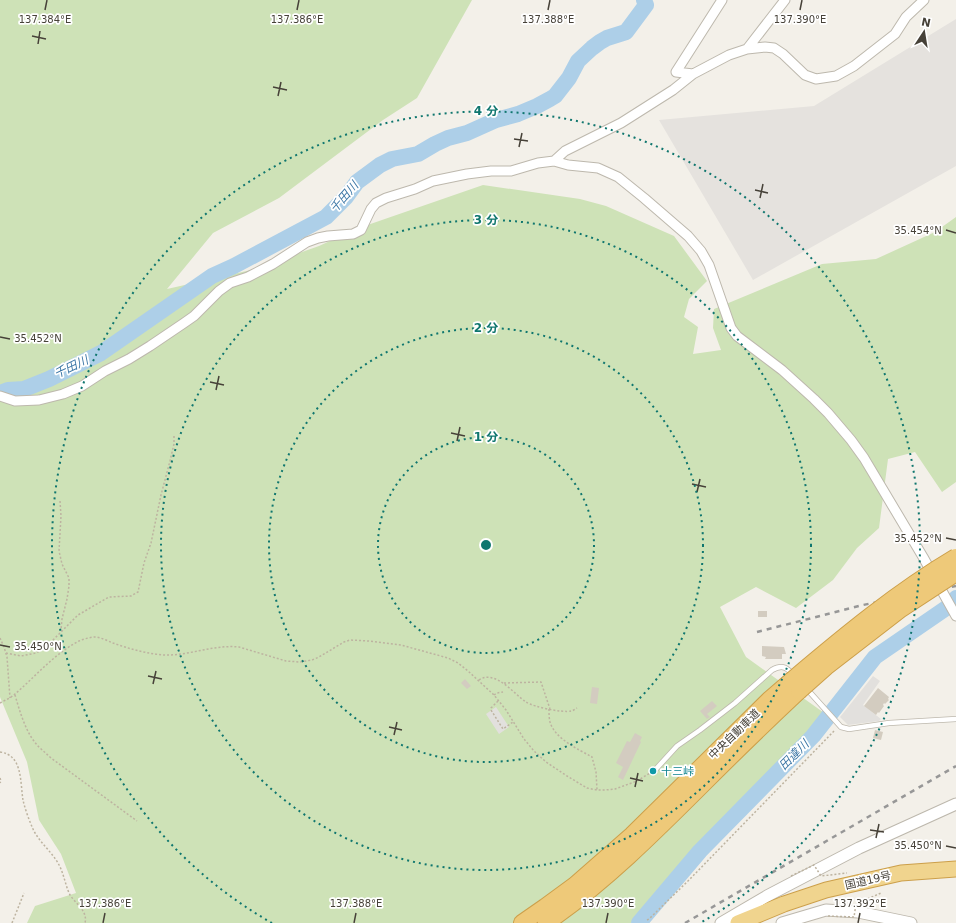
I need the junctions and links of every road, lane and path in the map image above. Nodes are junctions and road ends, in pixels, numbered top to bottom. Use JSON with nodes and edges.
{"nodes":[{"id":1,"x":722,"y":0,"type":"edge"},
{"id":2,"x":785,"y":0,"type":"edge"},
{"id":3,"x":924,"y":0,"type":"edge"},
{"id":4,"x":747,"y":49,"type":"junction"},
{"id":5,"x":693,"y":74,"type":"junction"},
{"id":6,"x":554,"y":161,"type":"junction"},
{"id":7,"x":0,"y":396,"type":"edge"},
{"id":8,"x":174,"y":436,"type":"dead end"},
{"id":9,"x":60,"y":501,"type":"dead end"},
{"id":10,"x":956,"y":557,"type":"edge"},
{"id":11,"x":956,"y":574,"type":"edge"},
{"id":12,"x":956,"y":583,"type":"edge"},
{"id":13,"x":915,"y":600,"type":"junction"},
{"id":14,"x":955,"y":615,"type":"edge"},
{"id":15,"x":61,"y":631,"type":"junction"},
{"id":16,"x":0,"y":638,"type":"edge"},
{"id":17,"x":6,"y":653,"type":"junction"},
{"id":18,"x":478,"y":680,"type":"junction"},
{"id":19,"x":503,"y":683,"type":"junction"},
{"id":20,"x":795,"y":685,"type":"junction"},
{"id":21,"x":503,"y":692,"type":"dead end"},
{"id":22,"x":14,"y":695,"type":"junction"},
{"id":23,"x":494,"y":695,"type":"junction"},
{"id":24,"x":10,"y":698,"type":"junction"},
{"id":25,"x":498,"y":701,"type":"junction"},
{"id":26,"x":0,"y":703,"type":"edge"},
{"id":27,"x":577,"y":708,"type":"dead end"},
{"id":28,"x":549,"y":709,"type":"junction"},
{"id":29,"x":956,"y":719,"type":"edge"},
{"id":30,"x":513,"y":722,"type":"junction"},
{"id":31,"x":838,"y":725,"type":"junction"},
{"id":32,"x":0,"y":752,"type":"edge"},
{"id":33,"x":656,"y":769,"type":"joint"},
{"id":34,"x":0,"y":778,"type":"edge"},
{"id":35,"x":0,"y":783,"type":"edge"},
{"id":36,"x":596,"y":790,"type":"junction"},
{"id":37,"x":956,"y":804,"type":"edge"},
{"id":38,"x":137,"y":821,"type":"dead end"},
{"id":39,"x":956,"y":869,"type":"edge"},
{"id":40,"x":847,"y":873,"type":"dead end"},
{"id":41,"x":791,"y":876,"type":"dead end"},
{"id":42,"x":956,"y":876,"type":"edge"},
{"id":43,"x":24,"y":893,"type":"dead end"},
{"id":44,"x":881,"y":893,"type":"dead end"},
{"id":45,"x":828,"y":916,"type":"dead end"},
{"id":46,"x":647,"y":920,"type":"dead end"},
{"id":47,"x":12,"y":923,"type":"edge"},
{"id":48,"x":85,"y":923,"type":"edge"},
{"id":49,"x":522,"y":923,"type":"edge"},
{"id":50,"x":546,"y":923,"type":"edge"},
{"id":51,"x":721,"y":923,"type":"edge"},
{"id":52,"x":738,"y":923,"type":"edge"},
{"id":53,"x":761,"y":923,"type":"edge"},
{"id":54,"x":782,"y":923,"type":"edge"},
{"id":55,"x":911,"y":923,"type":"edge"}],
"edges":[{"from":1,"to":5,"type":"street"},
{"from":2,"to":4,"type":"street"},
{"from":3,"to":4,"type":"street"},
{"from":4,"to":5,"type":"street"},
{"from":5,"to":6,"type":"street"},
{"from":6,"to":7,"type":"street"},
{"from":6,"to":14,"type":"street"},
{"from":8,"to":15,"type":"path"},
{"from":9,"to":15,"type":"path"},
{"from":10,"to":20,"type":"highway","name":"中央自動車道","bridge":true},
{"from":11,"to":13,"type":"highway","name":"中央自動車道","bridge":true},
{"from":12,"to":13,"type":"highway"},
{"from":13,"to":20,"type":"highway","name":"中央自動車道","bridge":true},
{"from":15,"to":17,"type":"path"},
{"from":16,"to":17,"type":"path"},
{"from":17,"to":24,"type":"path"},
{"from":18,"to":19,"type":"path"},
{"from":18,"to":22,"type":"path"},
{"from":18,"to":23,"type":"path"},
{"from":19,"to":28,"type":"path"},
{"from":19,"to":28,"type":"path"},
{"from":20,"to":49,"type":"highway","name":"中央自動車道"},
{"from":20,"to":50,"type":"highway","name":"中央自動車道"},
{"from":21,"to":23,"type":"path"},
{"from":22,"to":24,"type":"path"},
{"from":22,"to":38,"type":"path"},
{"from":23,"to":25,"type":"path"},
{"from":24,"to":26,"type":"path"},
{"from":25,"to":30,"type":"path"},
{"from":25,"to":30,"type":"path"},
{"from":27,"to":28,"type":"path"},
{"from":28,"to":36,"type":"path"},
{"from":29,"to":31,"type":"lane"},
{"from":30,"to":36,"type":"path"},
{"from":31,"to":33,"type":"lane"},
{"from":31,"to":46,"type":"path"},
{"from":32,"to":48,"type":"path"},
{"from":33,"to":36,"type":"path"},
{"from":34,"to":35,"type":"path"},
{"from":37,"to":51,"type":"street"},
{"from":39,"to":52,"type":"highway","name":"国道19号"},
{"from":40,"to":41,"type":"path","bridge":true},
{"from":42,"to":53,"type":"highway","name":"国道19号"},
{"from":43,"to":47,"type":"path"},
{"from":44,"to":45,"type":"path","bridge":true},
{"from":54,"to":55,"type":"street"}]}
